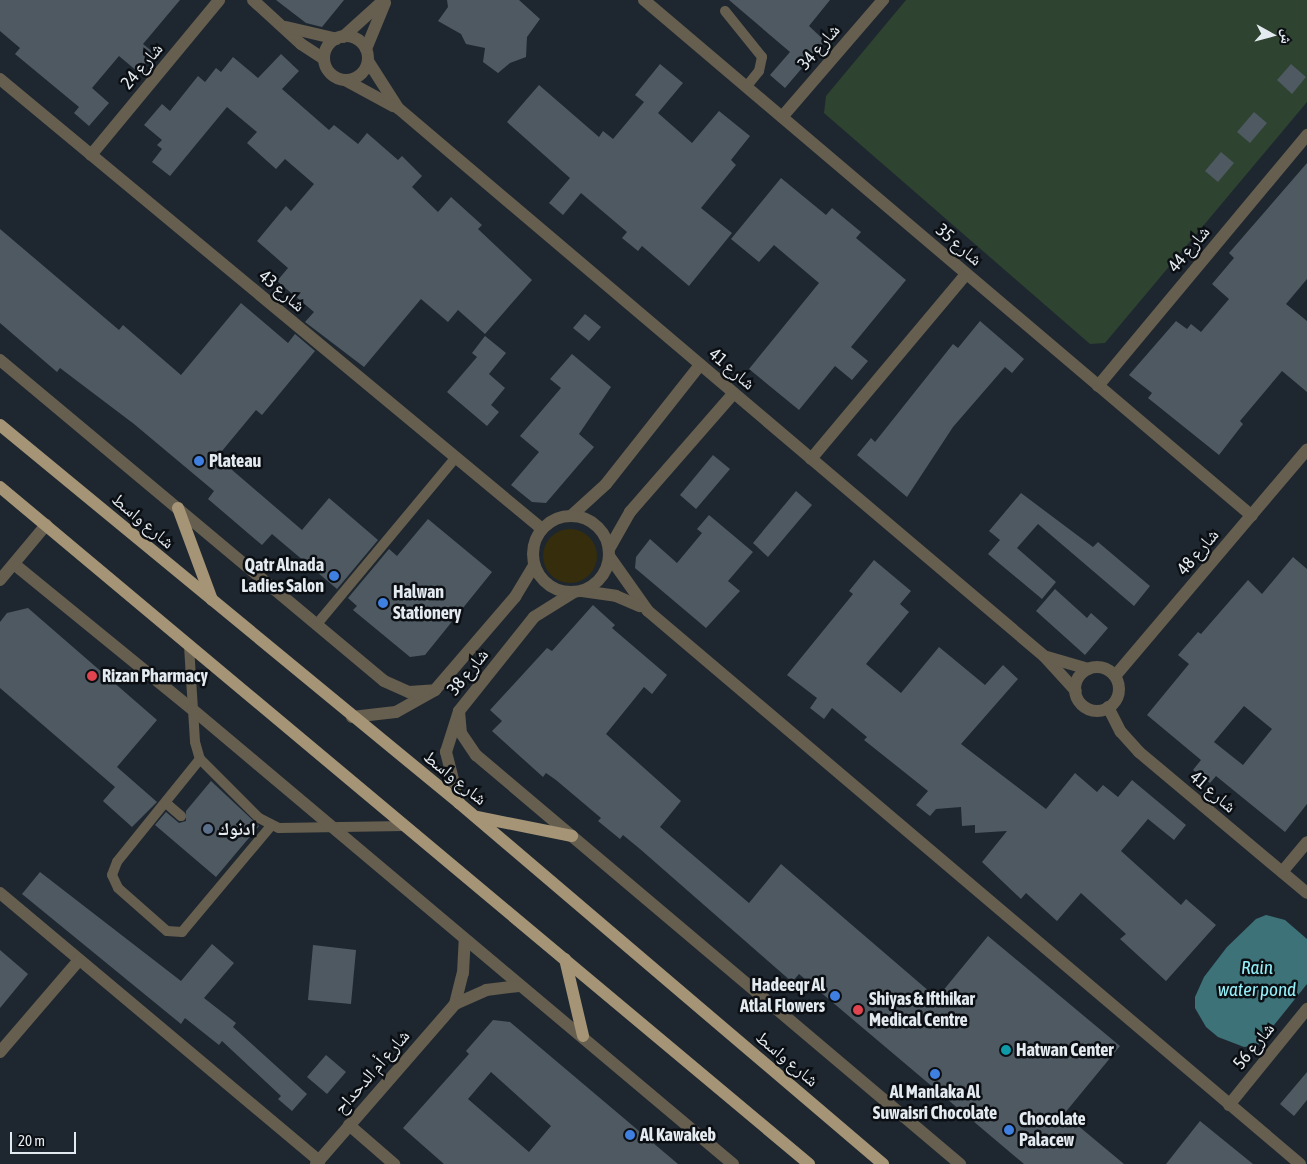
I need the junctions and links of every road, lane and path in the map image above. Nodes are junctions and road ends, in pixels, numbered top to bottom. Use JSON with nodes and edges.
{"nodes":[{"id":1,"x":219,"y":0,"type":"edge"},
{"id":2,"x":253,"y":0,"type":"edge"},
{"id":3,"x":385,"y":0,"type":"edge"},
{"id":4,"x":644,"y":0,"type":"edge"},
{"id":5,"x":883,"y":0,"type":"edge"},
{"id":6,"x":725,"y":11,"type":"dead end"},
{"id":7,"x":282,"y":24,"type":"junction"},
{"id":8,"x":340,"y":38,"type":"junction"},
{"id":9,"x":367,"y":55,"type":"junction"},
{"id":10,"x":324,"y":60,"type":"junction"},
{"id":11,"x":0,"y":80,"type":"edge"},
{"id":12,"x":345,"y":80,"type":"junction"},
{"id":13,"x":746,"y":87,"type":"junction"},
{"id":14,"x":398,"y":108,"type":"junction"},
{"id":15,"x":782,"y":117,"type":"junction"},
{"id":16,"x":1307,"y":135,"type":"edge"},
{"id":17,"x":91,"y":154,"type":"junction"},
{"id":18,"x":966,"y":274,"type":"junction"},
{"id":19,"x":0,"y":360,"type":"edge"},
{"id":20,"x":700,"y":366,"type":"junction"},
{"id":21,"x":1098,"y":386,"type":"junction"},
{"id":22,"x":733,"y":394,"type":"junction"},
{"id":23,"x":0,"y":425,"type":"edge"},
{"id":24,"x":1307,"y":450,"type":"edge"},
{"id":25,"x":456,"y":457,"type":"junction"},
{"id":26,"x":811,"y":459,"type":"junction"},
{"id":27,"x":0,"y":487,"type":"edge"},
{"id":28,"x":178,"y":508,"type":"junction"},
{"id":29,"x":571,"y":516,"type":"junction"},
{"id":30,"x":1252,"y":516,"type":"junction"},
{"id":31,"x":46,"y":526,"type":"junction"},
{"id":32,"x":542,"y":529,"type":"junction"},
{"id":33,"x":609,"y":552,"type":"junction"},
{"id":34,"x":14,"y":564,"type":"junction"},
{"id":35,"x":534,"y":565,"type":"junction"},
{"id":36,"x":0,"y":580,"type":"edge"},
{"id":37,"x":578,"y":591,"type":"junction"},
{"id":38,"x":213,"y":602,"type":"junction"},
{"id":39,"x":648,"y":611,"type":"junction"},
{"id":40,"x":316,"y":624,"type":"junction"},
{"id":41,"x":189,"y":646,"type":"junction"},
{"id":42,"x":1044,"y":656,"type":"junction"},
{"id":43,"x":1088,"y":669,"type":"junction"},
{"id":44,"x":1115,"y":676,"type":"junction"},
{"id":45,"x":435,"y":690,"type":"junction"},
{"id":46,"x":1076,"y":691,"type":"junction"},
{"id":47,"x":1108,"y":708,"type":"junction"},
{"id":48,"x":192,"y":709,"type":"junction"},
{"id":49,"x":459,"y":711,"type":"junction"},
{"id":50,"x":352,"y":717,"type":"junction"},
{"id":51,"x":200,"y":759,"type":"junction"},
{"id":52,"x":166,"y":803,"type":"junction"},
{"id":53,"x":459,"y":803,"type":"junction"},
{"id":54,"x":181,"y":816,"type":"dead end"},
{"id":55,"x":475,"y":816,"type":"junction"},
{"id":56,"x":271,"y":826,"type":"junction"},
{"id":57,"x":404,"y":826,"type":"junction"},
{"id":58,"x":331,"y":827,"type":"junction"},
{"id":59,"x":572,"y":836,"type":"junction"},
{"id":60,"x":1307,"y":842,"type":"edge"},
{"id":61,"x":1282,"y":872,"type":"junction"},
{"id":62,"x":1307,"y":893,"type":"edge"},
{"id":63,"x":0,"y":894,"type":"edge"},
{"id":64,"x":465,"y":940,"type":"junction"},
{"id":65,"x":565,"y":959,"type":"junction"},
{"id":66,"x":79,"y":960,"type":"junction"},
{"id":67,"x":519,"y":986,"type":"junction"},
{"id":68,"x":455,"y":1004,"type":"junction"},
{"id":69,"x":1307,"y":1009,"type":"edge"},
{"id":70,"x":583,"y":1036,"type":"junction"},
{"id":71,"x":0,"y":1052,"type":"edge"},
{"id":72,"x":1229,"y":1104,"type":"junction"},
{"id":73,"x":349,"y":1125,"type":"junction"},
{"id":74,"x":318,"y":1163,"type":"edge"},
{"id":75,"x":394,"y":1164,"type":"edge"},
{"id":76,"x":733,"y":1164,"type":"edge"},
{"id":77,"x":809,"y":1164,"type":"edge"},
{"id":78,"x":883,"y":1164,"type":"edge"},
{"id":79,"x":960,"y":1164,"type":"edge"},
{"id":80,"x":1300,"y":1164,"type":"edge"}],
"edges":[{"from":1,"to":17,"type":"street","name":"شارع 24"},
{"from":2,"to":7,"type":"street"},
{"from":3,"to":8,"type":"street"},
{"from":3,"to":9,"type":"street"},
{"from":4,"to":13,"type":"street","name":"شارع 35"},
{"from":5,"to":15,"type":"street","name":"شارع 34"},
{"from":6,"to":13,"type":"lane"},
{"from":7,"to":8,"type":"street"},
{"from":7,"to":10,"type":"street"},
{"from":8,"to":9,"type":"street"},
{"from":8,"to":10,"type":"street"},
{"from":9,"to":12,"type":"street"},
{"from":9,"to":14,"type":"street","name":"شارع 41"},
{"from":10,"to":12,"type":"street"},
{"from":11,"to":17,"type":"street","name":"شارع 43"},
{"from":12,"to":14,"type":"street","name":"شارع 41"},
{"from":13,"to":15,"type":"street","name":"شارع 35"},
{"from":14,"to":20,"type":"street","name":"شارع 41"},
{"from":15,"to":18,"type":"street","name":"شارع 35"},
{"from":16,"to":21,"type":"street","name":"شارع 44"},
{"from":17,"to":25,"type":"street","name":"شارع 43"},
{"from":18,"to":21,"type":"street","name":"شارع 35"},
{"from":18,"to":26,"type":"street"},
{"from":19,"to":28,"type":"street"},
{"from":20,"to":22,"type":"street","name":"شارع 41"},
{"from":20,"to":29,"type":"street"},
{"from":21,"to":30,"type":"street","name":"شارع 35"},
{"from":22,"to":26,"type":"street","name":"شارع 41"},
{"from":22,"to":33,"type":"street"},
{"from":23,"to":38,"type":"main road","name":"شارع واسط"},
{"from":24,"to":30,"type":"street","name":"شارع 48"},
{"from":25,"to":32,"type":"street","name":"شارع 43"},
{"from":25,"to":40,"type":"lane"},
{"from":26,"to":42,"type":"street","name":"شارع 41"},
{"from":27,"to":31,"type":"main road"},
{"from":28,"to":38,"type":"main road"},
{"from":28,"to":40,"type":"street"},
{"from":29,"to":32,"type":"street"},
{"from":29,"to":33,"type":"street"},
{"from":30,"to":44,"type":"street","name":"شارع 48"},
{"from":31,"to":34,"type":"street"},
{"from":31,"to":41,"type":"main road"},
{"from":32,"to":35,"type":"street"},
{"from":33,"to":37,"type":"street"},
{"from":33,"to":39,"type":"street"},
{"from":34,"to":36,"type":"street"},
{"from":34,"to":48,"type":"street"},
{"from":35,"to":37,"type":"street"},
{"from":35,"to":45,"type":"street","name":"شارع 38"},
{"from":37,"to":39,"type":"street"},
{"from":37,"to":49,"type":"street","name":"شارع 38"},
{"from":38,"to":50,"type":"main road","name":"شارع واسط"},
{"from":39,"to":72,"type":"street"},
{"from":40,"to":45,"type":"street"},
{"from":41,"to":48,"type":"lane"},
{"from":41,"to":57,"type":"main road"},
{"from":42,"to":43,"type":"street","name":"شارع 41"},
{"from":42,"to":46,"type":"street","name":"شارع 41"},
{"from":43,"to":44,"type":"street"},
{"from":43,"to":46,"type":"street"},
{"from":44,"to":47,"type":"street"},
{"from":45,"to":50,"type":"street","name":"شارع 38"},
{"from":46,"to":47,"type":"street"},
{"from":47,"to":61,"type":"street","name":"شارع 41"},
{"from":48,"to":51,"type":"lane"},
{"from":48,"to":58,"type":"street"},
{"from":49,"to":53,"type":"street","name":"شارع 38"},
{"from":49,"to":59,"type":"street"},
{"from":50,"to":53,"type":"main road","name":"شارع واسط"},
{"from":51,"to":52,"type":"lane"},
{"from":51,"to":56,"type":"lane"},
{"from":52,"to":54,"type":"lane"},
{"from":52,"to":56,"type":"lane"},
{"from":53,"to":55,"type":"main road","name":"شارع واسط"},
{"from":55,"to":59,"type":"main road"},
{"from":55,"to":78,"type":"main road","name":"شارع واسط"},
{"from":56,"to":58,"type":"lane"},
{"from":57,"to":58,"type":"lane"},
{"from":57,"to":65,"type":"main road"},
{"from":58,"to":64,"type":"street"},
{"from":59,"to":79,"type":"street"},
{"from":60,"to":61,"type":"street"},
{"from":61,"to":62,"type":"street","name":"شارع 41"},
{"from":63,"to":66,"type":"street"},
{"from":64,"to":67,"type":"street"},
{"from":64,"to":68,"type":"street","name":"شارع أم الدحداح"},
{"from":65,"to":70,"type":"main road"},
{"from":65,"to":77,"type":"main road"},
{"from":66,"to":71,"type":"street"},
{"from":66,"to":74,"type":"street"},
{"from":67,"to":68,"type":"street","name":"شارع أم الدحداح"},
{"from":67,"to":70,"type":"street"},
{"from":68,"to":73,"type":"street","name":"شارع أم الدحداح"},
{"from":69,"to":72,"type":"street","name":"شارع 56"},
{"from":70,"to":76,"type":"street"},
{"from":72,"to":80,"type":"street"},
{"from":73,"to":74,"type":"street","name":"شارع أم الدحداح"},
{"from":73,"to":75,"type":"street"}]}
